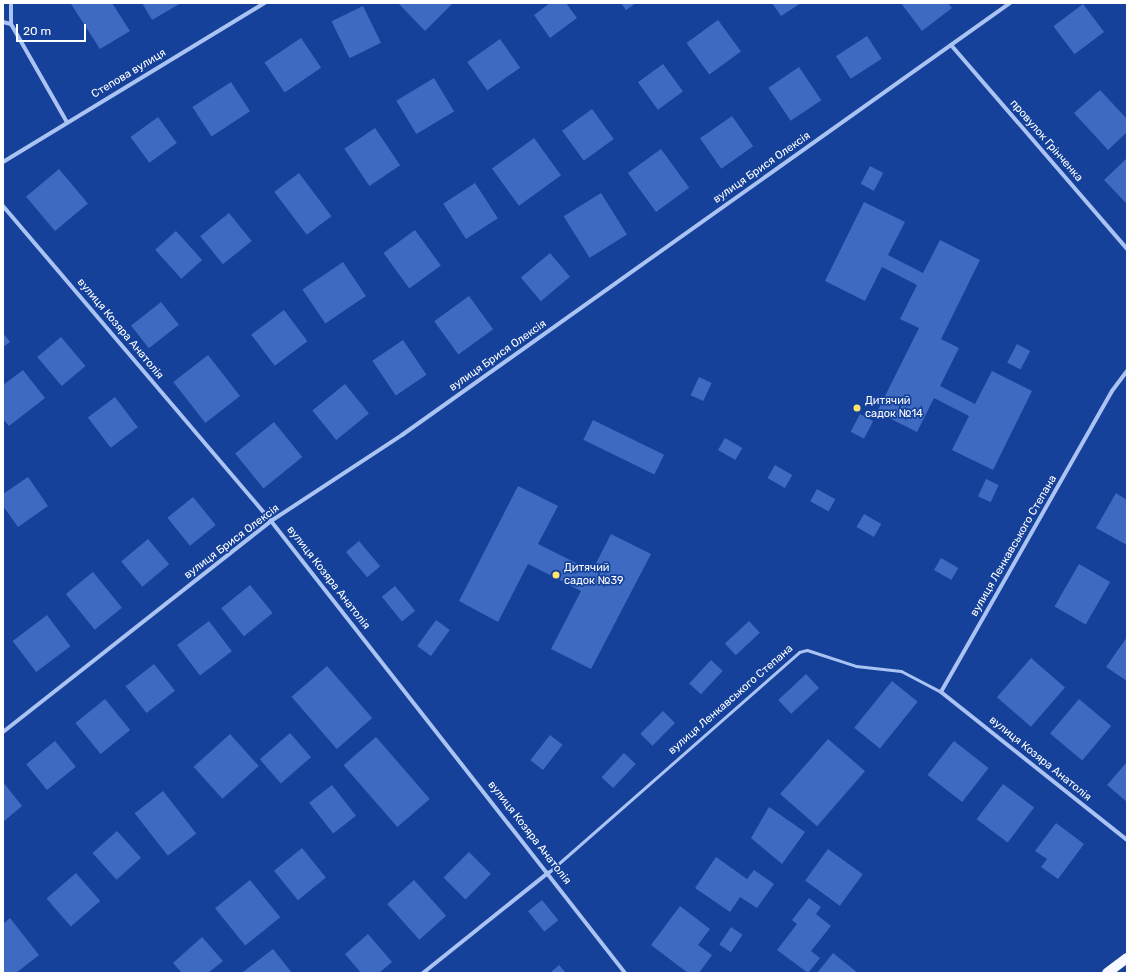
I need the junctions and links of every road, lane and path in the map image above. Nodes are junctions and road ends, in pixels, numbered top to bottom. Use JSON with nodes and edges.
{"nodes":[{"id":1,"x":11,"y":3,"type":"edge"},
{"id":2,"x":265,"y":3,"type":"edge"},
{"id":3,"x":1010,"y":3,"type":"edge"},
{"id":4,"x":3,"y":22,"type":"edge"},
{"id":5,"x":11,"y":24,"type":"junction"},
{"id":6,"x":952,"y":45,"type":"junction"},
{"id":7,"x":67,"y":122,"type":"junction"},
{"id":8,"x":3,"y":162,"type":"edge"},
{"id":9,"x":3,"y":206,"type":"edge"},
{"id":10,"x":1127,"y":249,"type":"edge"},
{"id":11,"x":1127,"y":371,"type":"edge"},
{"id":12,"x":272,"y":521,"type":"junction"},
{"id":13,"x":941,"y":692,"type":"junction"},
{"id":14,"x":3,"y":732,"type":"edge"},
{"id":15,"x":1127,"y":840,"type":"edge"},
{"id":16,"x":549,"y":872,"type":"junction"},
{"id":17,"x":1127,"y":958,"type":"edge"},
{"id":18,"x":423,"y":973,"type":"edge"},
{"id":19,"x":625,"y":973,"type":"edge"},
{"id":20,"x":1107,"y":973,"type":"edge"}],
"edges":[{"from":1,"to":5,"type":"street"},
{"from":2,"to":7,"type":"street","name":"Степова вулиця"},
{"from":3,"to":6,"type":"street","name":"вулиця Брися Олексія"},
{"from":4,"to":5,"type":"street"},
{"from":5,"to":7,"type":"street"},
{"from":6,"to":10,"type":"street","name":"провулок Грінченка"},
{"from":6,"to":12,"type":"street","name":"вулиця Брися Олексія"},
{"from":7,"to":8,"type":"street","name":"Степова вулиця"},
{"from":9,"to":12,"type":"street","name":"вулиця Козяра Анатолія"},
{"from":11,"to":13,"type":"street","name":"вулиця Ленкавського Степана"},
{"from":12,"to":14,"type":"street","name":"вулиця Брися Олексія"},
{"from":12,"to":16,"type":"street","name":"вулиця Козяра Анатолія"},
{"from":13,"to":15,"type":"street","name":"вулиця Козяра Анатолія"},
{"from":13,"to":16,"type":"lane","name":"вулиця Ленкавського Степана"},
{"from":16,"to":18,"type":"street","name":"вулиця Ленкавського Степана"},
{"from":16,"to":19,"type":"street","name":"вулиця Козяра Анатолія"},
{"from":17,"to":20,"type":"main road"}]}
